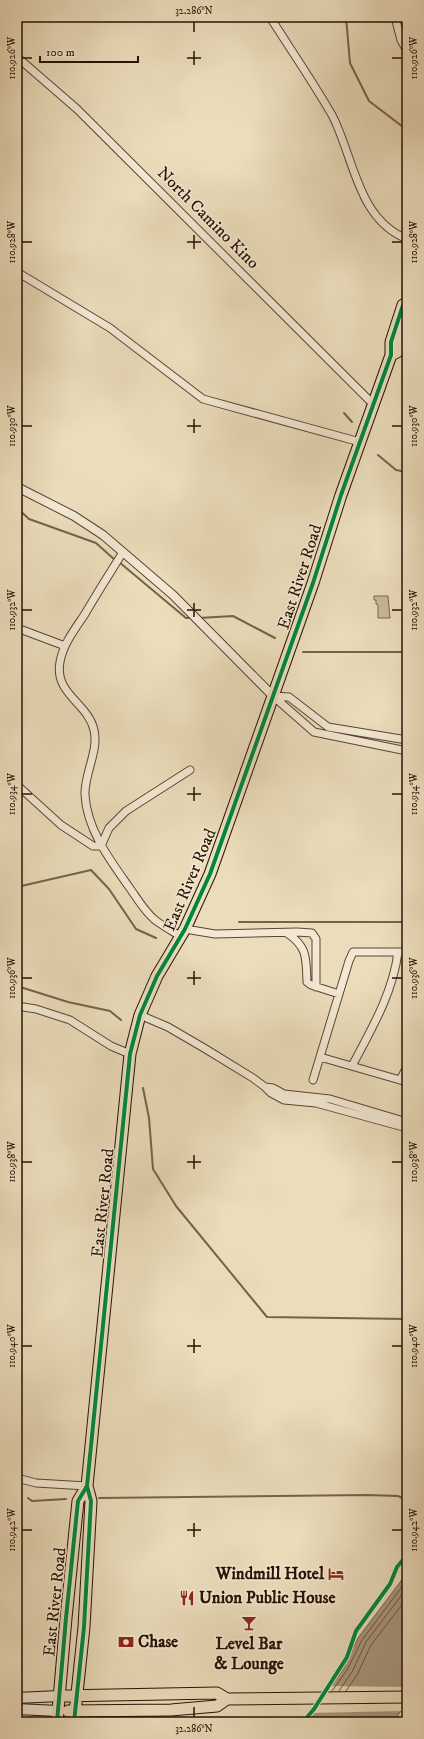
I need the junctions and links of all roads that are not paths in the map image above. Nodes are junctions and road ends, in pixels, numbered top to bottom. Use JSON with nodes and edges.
{"nodes":[{"id":1,"x":270,"y":17,"type":"edge"},
{"id":2,"x":395,"y":17,"type":"edge"},
{"id":3,"x":407,"y":51,"type":"edge"},
{"id":4,"x":17,"y":57,"type":"edge"},
{"id":5,"x":407,"y":239,"type":"edge"},
{"id":6,"x":17,"y":272,"type":"edge"},
{"id":7,"x":407,"y":303,"type":"edge"},
{"id":8,"x":407,"y":325,"type":"edge"},
{"id":9,"x":391,"y":355,"type":"junction"},
{"id":10,"x":374,"y":404,"type":"junction"},
{"id":11,"x":360,"y":442,"type":"junction"},
{"id":12,"x":17,"y":487,"type":"edge"},
{"id":13,"x":123,"y":552,"type":"junction"},
{"id":14,"x":17,"y":628,"type":"edge"},
{"id":15,"x":65,"y":646,"type":"junction"},
{"id":16,"x":273,"y":696,"type":"junction"},
{"id":17,"x":407,"y":740,"type":"edge"},
{"id":18,"x":407,"y":751,"type":"edge"},
{"id":19,"x":190,"y":770,"type":"dead end"},
{"id":20,"x":17,"y":785,"type":"edge"},
{"id":21,"x":101,"y":846,"type":"junction"},
{"id":22,"x":183,"y":933,"type":"junction"},
{"id":23,"x":287,"y":933,"type":"junction"},
{"id":24,"x":398,"y":952,"type":"junction"},
{"id":25,"x":407,"y":952,"type":"edge"},
{"id":26,"x":316,"y":987,"type":"junction"},
{"id":27,"x":339,"y":994,"type":"junction"},
{"id":28,"x":17,"y":1006,"type":"edge"},
{"id":29,"x":140,"y":1015,"type":"junction"},
{"id":30,"x":130,"y":1054,"type":"junction"},
{"id":31,"x":320,"y":1057,"type":"junction"},
{"id":32,"x":352,"y":1066,"type":"junction"},
{"id":33,"x":407,"y":1067,"type":"edge"},
{"id":34,"x":312,"y":1080,"type":"dead end"},
{"id":35,"x":404,"y":1081,"type":"edge"},
{"id":36,"x":265,"y":1087,"type":"junction"},
{"id":37,"x":407,"y":1122,"type":"edge"},
{"id":38,"x":407,"y":1128,"type":"edge"},
{"id":39,"x":17,"y":1478,"type":"edge"},
{"id":40,"x":86,"y":1486,"type":"junction"},
{"id":41,"x":59,"y":1696,"type":"junction"},
{"id":42,"x":76,"y":1696,"type":"junction"},
{"id":43,"x":407,"y":1697,"type":"edge"},
{"id":44,"x":17,"y":1698,"type":"edge"},
{"id":45,"x":227,"y":1699,"type":"junction"},
{"id":46,"x":17,"y":1709,"type":"edge"},
{"id":47,"x":75,"y":1711,"type":"junction"},
{"id":48,"x":58,"y":1716,"type":"edge"},
{"id":49,"x":74,"y":1722,"type":"edge"}],
"edges":[{"from":1,"to":5,"type":"street"},
{"from":2,"to":3,"type":"street"},
{"from":4,"to":10,"type":"street","name":"North Camino Kino"},
{"from":6,"to":11,"type":"street"},
{"from":7,"to":9,"type":"main road","name":"East River Road"},
{"from":8,"to":9,"type":"main road","name":"East River Road"},
{"from":9,"to":10,"type":"main road","name":"East River Road"},
{"from":10,"to":11,"type":"main road","name":"East River Road"},
{"from":11,"to":16,"type":"main road","name":"East River Road"},
{"from":12,"to":13,"type":"street"},
{"from":13,"to":15,"type":"street"},
{"from":13,"to":16,"type":"street"},
{"from":14,"to":15,"type":"street"},
{"from":15,"to":21,"type":"street"},
{"from":16,"to":17,"type":"street"},
{"from":16,"to":18,"type":"street"},
{"from":16,"to":22,"type":"main road","name":"East River Road"},
{"from":19,"to":21,"type":"street"},
{"from":20,"to":21,"type":"street"},
{"from":21,"to":22,"type":"street"},
{"from":22,"to":23,"type":"street"},
{"from":22,"to":29,"type":"main road","name":"East River Road"},
{"from":23,"to":26,"type":"street"},
{"from":23,"to":26,"type":"street"},
{"from":24,"to":25,"type":"street"},
{"from":24,"to":27,"type":"street"},
{"from":24,"to":32,"type":"street"},
{"from":26,"to":27,"type":"street"},
{"from":27,"to":31,"type":"street"},
{"from":28,"to":30,"type":"street"},
{"from":29,"to":30,"type":"main road","name":"East River Road"},
{"from":29,"to":36,"type":"street"},
{"from":30,"to":40,"type":"main road","name":"East River Road"},
{"from":31,"to":32,"type":"street"},
{"from":31,"to":34,"type":"street"},
{"from":32,"to":35,"type":"street"},
{"from":33,"to":35,"type":"street"},
{"from":36,"to":37,"type":"street"},
{"from":36,"to":38,"type":"street"},
{"from":39,"to":40,"type":"street"},
{"from":40,"to":41,"type":"main road","name":"East River Road"},
{"from":40,"to":42,"type":"main road","name":"East River Road"},
{"from":41,"to":42,"type":"main road"},
{"from":41,"to":44,"type":"main road"},
{"from":41,"to":48,"type":"main road","name":"East River Road"},
{"from":42,"to":45,"type":"main road"},
{"from":42,"to":47,"type":"main road","name":"East River Road"},
{"from":43,"to":45,"type":"main road"},
{"from":45,"to":47,"type":"main road"},
{"from":46,"to":48,"type":"main road"},
{"from":47,"to":48,"type":"main road"},
{"from":47,"to":49,"type":"main road","name":"East River Road"}]}
